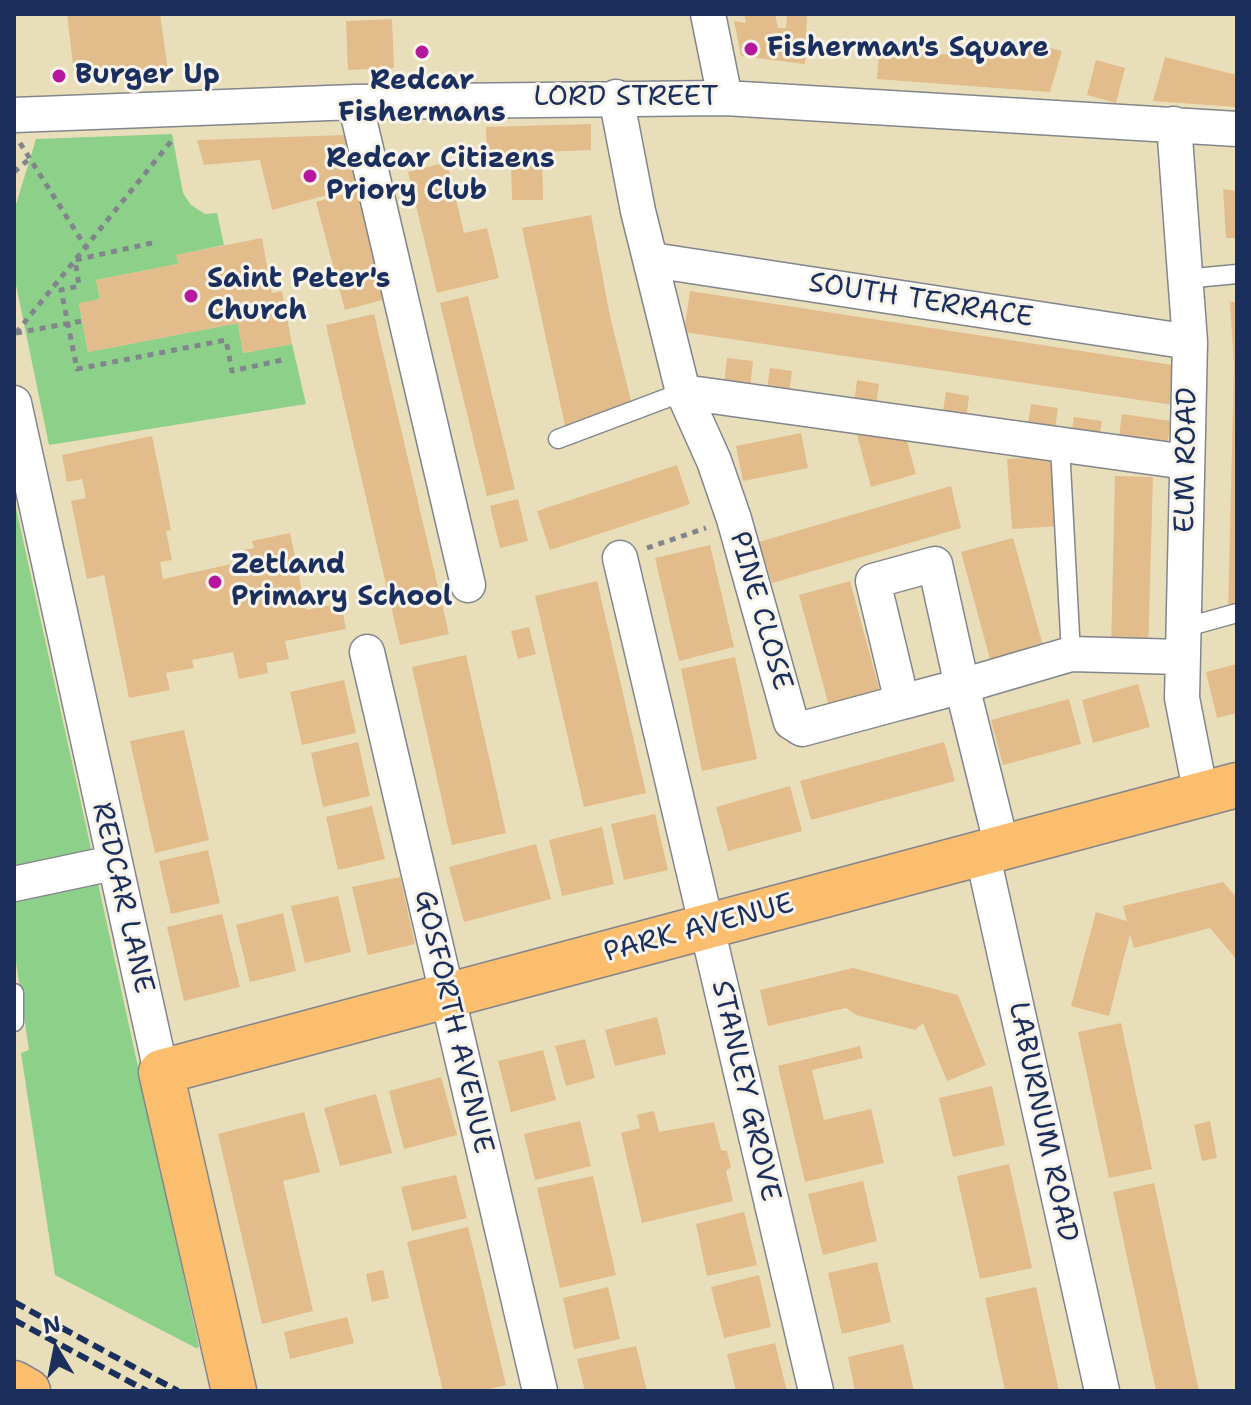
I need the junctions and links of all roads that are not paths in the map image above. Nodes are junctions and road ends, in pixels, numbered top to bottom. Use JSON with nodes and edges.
{"nodes":[{"id":1,"x":708,"y":14,"type":"edge"},
{"id":2,"x":616,"y":97,"type":"junction"},
{"id":3,"x":725,"y":98,"type":"junction"},
{"id":4,"x":355,"y":102,"type":"junction"},
{"id":5,"x":15,"y":115,"type":"edge"},
{"id":6,"x":1174,"y":124,"type":"junction"},
{"id":7,"x":1237,"y":129,"type":"edge"},
{"id":8,"x":652,"y":260,"type":"junction"},
{"id":9,"x":1237,"y":274,"type":"edge"},
{"id":10,"x":1184,"y":279,"type":"junction"},
{"id":11,"x":1190,"y":342,"type":"junction"},
{"id":12,"x":683,"y":392,"type":"junction"},
{"id":13,"x":14,"y":403,"type":"edge"},
{"id":14,"x":558,"y":439,"type":"dead end"},
{"id":15,"x":1060,"y":446,"type":"junction"},
{"id":16,"x":1186,"y":462,"type":"junction"},
{"id":17,"x":620,"y":558,"type":"road end"},
{"id":18,"x":468,"y":585,"type":"dead end"},
{"id":19,"x":1237,"y":613,"type":"edge"},
{"id":20,"x":1182,"y":642,"type":"junction"},
{"id":21,"x":367,"y":652,"type":"dead end"},
{"id":22,"x":1071,"y":654,"type":"junction"},
{"id":23,"x":962,"y":686,"type":"junction"},
{"id":24,"x":902,"y":702,"type":"junction"},
{"id":25,"x":1219,"y":790,"type":"edge"},
{"id":26,"x":992,"y":850,"type":"junction"},
{"id":27,"x":113,"y":863,"type":"junction"},
{"id":28,"x":14,"y":884,"type":"edge"},
{"id":29,"x":706,"y":927,"type":"junction"},
{"id":30,"x":14,"y":993,"type":"edge"},
{"id":31,"x":447,"y":997,"type":"junction"},
{"id":32,"x":14,"y":1022,"type":"edge"},
{"id":33,"x":161,"y":1072,"type":"junction"},
{"id":34,"x":14,"y":1383,"type":"edge"},
{"id":35,"x":28,"y":1391,"type":"edge"},
{"id":36,"x":234,"y":1391,"type":"edge"},
{"id":37,"x":540,"y":1391,"type":"edge"},
{"id":38,"x":816,"y":1391,"type":"edge"},
{"id":39,"x":1102,"y":1391,"type":"edge"}],
"edges":[{"from":1,"to":3,"type":"street"},
{"from":2,"to":3,"type":"street","name":"LORD STREET"},
{"from":2,"to":4,"type":"street","name":"LORD STREET"},
{"from":2,"to":8,"type":"street","name":"PINE CLOSE"},
{"from":3,"to":6,"type":"street","name":"LORD STREET"},
{"from":4,"to":5,"type":"street","name":"LORD STREET"},
{"from":4,"to":18,"type":"street"},
{"from":6,"to":7,"type":"street","name":"LORD STREET"},
{"from":6,"to":10,"type":"street","name":"ELM ROAD"},
{"from":8,"to":11,"type":"street","name":"SOUTH TERRACE"},
{"from":8,"to":12,"type":"street","name":"PINE CLOSE"},
{"from":9,"to":10,"type":"lane"},
{"from":10,"to":11,"type":"street","name":"ELM ROAD"},
{"from":11,"to":16,"type":"street","name":"ELM ROAD"},
{"from":12,"to":14,"type":"lane"},
{"from":12,"to":15,"type":"street"},
{"from":12,"to":24,"type":"street","name":"PINE CLOSE"},
{"from":13,"to":27,"type":"street","name":"REDCAR LANE"},
{"from":15,"to":16,"type":"street"},
{"from":15,"to":22,"type":"lane"},
{"from":16,"to":20,"type":"street","name":"ELM ROAD"},
{"from":17,"to":29,"type":"street","name":"STANLEY GROVE"},
{"from":19,"to":20,"type":"lane"},
{"from":20,"to":22,"type":"street","name":"PINE CLOSE"},
{"from":20,"to":25,"type":"street","name":"ELM ROAD"},
{"from":21,"to":31,"type":"street","name":"GOSFORTH AVENUE"},
{"from":22,"to":23,"type":"street","name":"PINE CLOSE"},
{"from":23,"to":24,"type":"street","name":"PINE CLOSE"},
{"from":23,"to":24,"type":"street","name":"LABURNUM ROAD"},
{"from":23,"to":26,"type":"street","name":"LABURNUM ROAD"},
{"from":25,"to":26,"type":"main road","name":"PARK AVENUE"},
{"from":26,"to":29,"type":"main road","name":"PARK AVENUE"},
{"from":26,"to":39,"type":"street","name":"LABURNUM ROAD"},
{"from":27,"to":28,"type":"street"},
{"from":27,"to":33,"type":"street","name":"REDCAR LANE"},
{"from":29,"to":31,"type":"main road","name":"PARK AVENUE"},
{"from":29,"to":38,"type":"street","name":"STANLEY GROVE"},
{"from":30,"to":32,"type":"lane"},
{"from":31,"to":33,"type":"main road","name":"PARK AVENUE"},
{"from":31,"to":37,"type":"street","name":"GOSFORTH AVENUE"},
{"from":33,"to":36,"type":"main road","name":"REDCAR LANE"},
{"from":34,"to":35,"type":"main road"}]}
